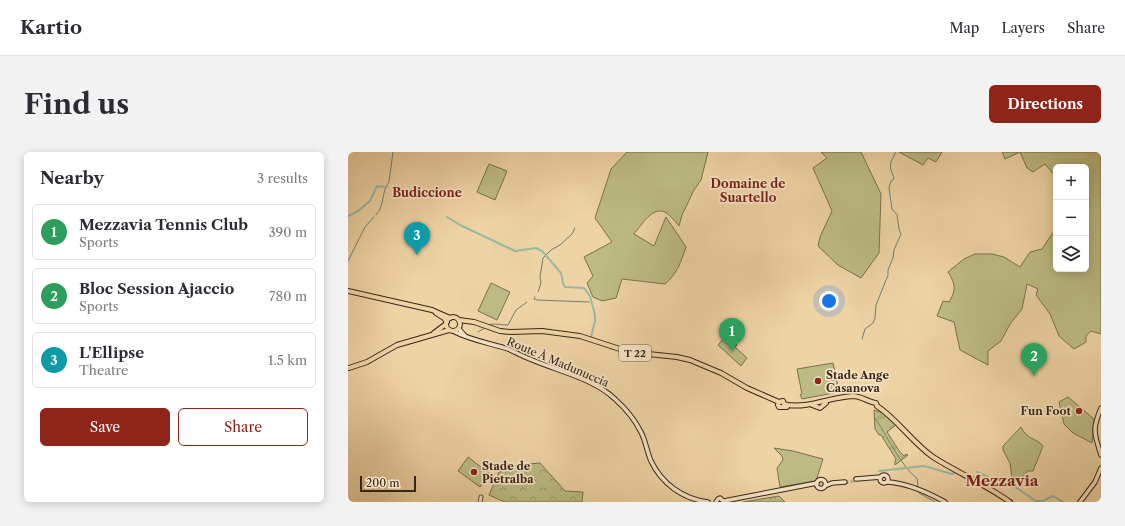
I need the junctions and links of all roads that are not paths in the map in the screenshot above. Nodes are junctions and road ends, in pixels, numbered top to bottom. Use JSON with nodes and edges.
{"nodes":[{"id":1,"x":348,"y":292,"type":"edge"},
{"id":2,"x":459,"y":320,"type":"junction"},
{"id":3,"x":448,"y":321,"type":"junction"},
{"id":4,"x":485,"y":327,"type":"junction"},
{"id":5,"x":459,"y":328,"type":"junction"},
{"id":6,"x":451,"y":331,"type":"junction"},
{"id":7,"x":429,"y":337,"type":"junction"},
{"id":8,"x":467,"y":338,"type":"junction"},
{"id":9,"x":348,"y":369,"type":"edge"},
{"id":10,"x":1101,"y":408,"type":"edge"},
{"id":11,"x":1101,"y":455,"type":"edge"},
{"id":12,"x":1101,"y":468,"type":"edge"},
{"id":13,"x":880,"y":479,"type":"junction"},
{"id":14,"x":856,"y":480,"type":"tunnel mouth"},
{"id":15,"x":887,"y":480,"type":"junction"},
{"id":16,"x":845,"y":481,"type":"tunnel mouth"},
{"id":17,"x":817,"y":483,"type":"junction"},
{"id":18,"x":825,"y":485,"type":"junction"},
{"id":19,"x":481,"y":497,"type":"dead end"},
{"id":20,"x":480,"y":502,"type":"edge"},
{"id":21,"x":708,"y":502,"type":"edge"},
{"id":22,"x":715,"y":502,"type":"edge"},
{"id":23,"x":726,"y":502,"type":"edge"},
{"id":24,"x":945,"y":502,"type":"edge"},
{"id":25,"x":1010,"y":502,"type":"edge"},
{"id":26,"x":1080,"y":502,"type":"edge"}],
"edges":[{"from":1,"to":3,"type":"main road"},
{"from":2,"to":3,"type":"main road"},
{"from":2,"to":4,"type":"main road","number":"T 22"},
{"from":2,"to":5,"type":"main road"},
{"from":3,"to":6,"type":"main road"},
{"from":3,"to":7,"type":"main road"},
{"from":4,"to":5,"type":"main road","number":"T 22"},
{"from":4,"to":25,"type":"main road","number":"T 22"},
{"from":5,"to":6,"type":"main road"},
{"from":5,"to":8,"type":"main road","name":"Route À Madunuccia"},
{"from":6,"to":7,"type":"main road"},
{"from":6,"to":8,"type":"main road","name":"Route À Madunuccia"},
{"from":7,"to":9,"type":"main road"},
{"from":8,"to":21,"type":"main road","name":"Route À Madunuccia"},
{"from":10,"to":11,"type":"main road"},
{"from":12,"to":26,"type":"main road"},
{"from":13,"to":14,"type":"main road"},
{"from":13,"to":15,"type":"main road"},
{"from":13,"to":15,"type":"main road"},
{"from":15,"to":24,"type":"main road"},
{"from":16,"to":18,"type":"main road"},
{"from":17,"to":18,"type":"main road"},
{"from":17,"to":18,"type":"main road"},
{"from":17,"to":23,"type":"main road"},
{"from":19,"to":20,"type":"street"},
{"from":22,"to":23,"type":"main road"}]}
